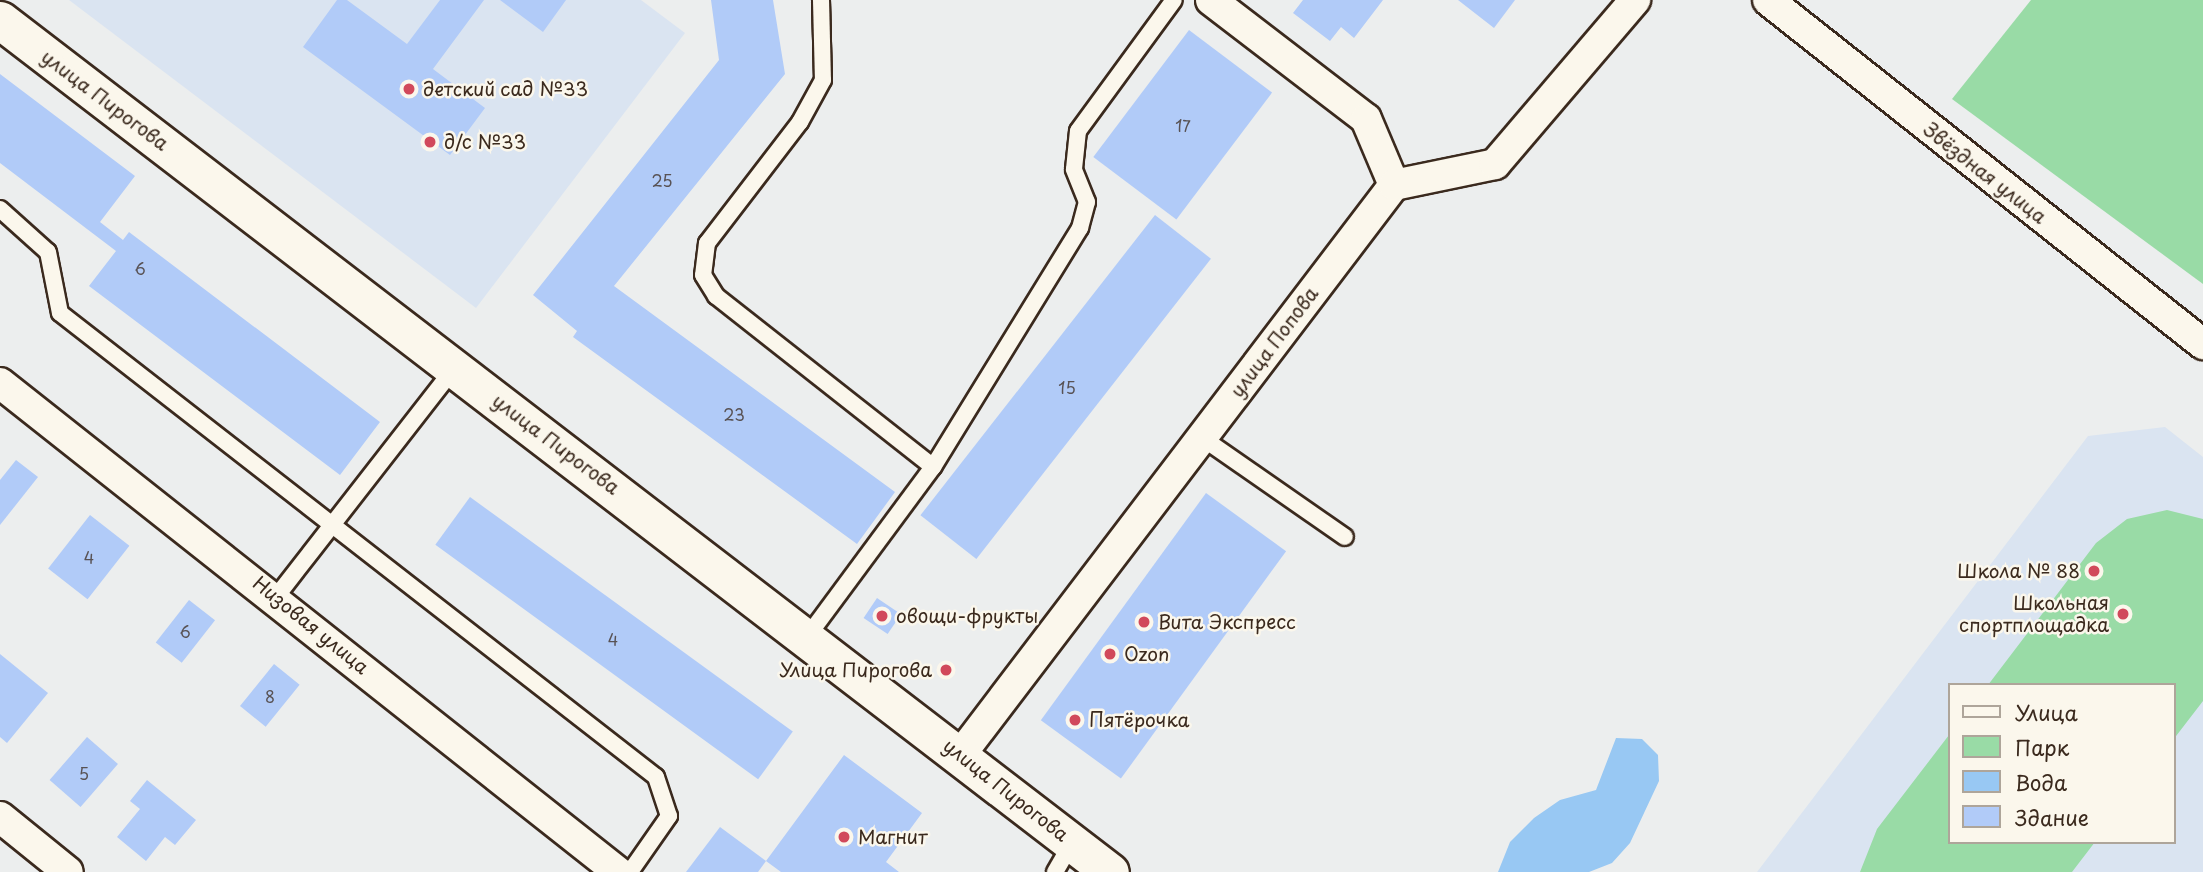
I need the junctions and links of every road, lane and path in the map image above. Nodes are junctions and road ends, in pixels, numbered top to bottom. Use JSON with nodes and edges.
{"nodes":[{"id":1,"x":821,"y":0,"type":"edge"},
{"id":2,"x":1174,"y":0,"type":"edge"},
{"id":3,"x":1211,"y":0,"type":"edge"},
{"id":4,"x":1768,"y":0,"type":"edge"},
{"id":5,"x":1626,"y":2,"type":"edge"},
{"id":6,"x":0,"y":20,"type":"edge"},
{"id":7,"x":1394,"y":185,"type":"junction"},
{"id":8,"x":0,"y":209,"type":"edge"},
{"id":9,"x":2203,"y":344,"type":"edge"},
{"id":10,"x":455,"y":368,"type":"junction"},
{"id":11,"x":0,"y":383,"type":"edge"},
{"id":12,"x":1201,"y":437,"type":"junction"},
{"id":13,"x":933,"y":467,"type":"junction"},
{"id":14,"x":331,"y":528,"type":"junction"},
{"id":15,"x":1345,"y":537,"type":"dead end"},
{"id":16,"x":276,"y":597,"type":"junction"},
{"id":17,"x":807,"y":637,"type":"junction"},
{"id":18,"x":961,"y":754,"type":"junction"},
{"id":19,"x":0,"y":817,"type":"edge"},
{"id":20,"x":1063,"y":857,"type":"edge"},
{"id":21,"x":68,"y":872,"type":"edge"},
{"id":22,"x":618,"y":872,"type":"edge"},
{"id":23,"x":630,"y":872,"type":"edge"},
{"id":24,"x":1110,"y":872,"type":"edge"}],
"edges":[{"from":1,"to":13,"type":"lane"},
{"from":2,"to":13,"type":"lane"},
{"from":3,"to":7,"type":"street"},
{"from":4,"to":9,"type":"street","name":"Звёздная улица"},
{"from":5,"to":7,"type":"street"},
{"from":6,"to":10,"type":"street","name":"улица Пирогова"},
{"from":7,"to":12,"type":"street","name":"улица Попова"},
{"from":8,"to":14,"type":"lane"},
{"from":10,"to":14,"type":"lane"},
{"from":10,"to":17,"type":"street","name":"улица Пирогова"},
{"from":11,"to":16,"type":"street","name":"Низовая улица"},
{"from":12,"to":15,"type":"lane"},
{"from":12,"to":18,"type":"street","name":"улица Попова"},
{"from":13,"to":17,"type":"lane"},
{"from":14,"to":16,"type":"lane"},
{"from":14,"to":23,"type":"lane"},
{"from":16,"to":22,"type":"street","name":"Низовая улица"},
{"from":17,"to":18,"type":"street","name":"улица Пирогова"},
{"from":18,"to":20,"type":"street","name":"улица Пирогова"},
{"from":19,"to":21,"type":"street"},
{"from":20,"to":24,"type":"street","name":"улица Пирогова"}]}
